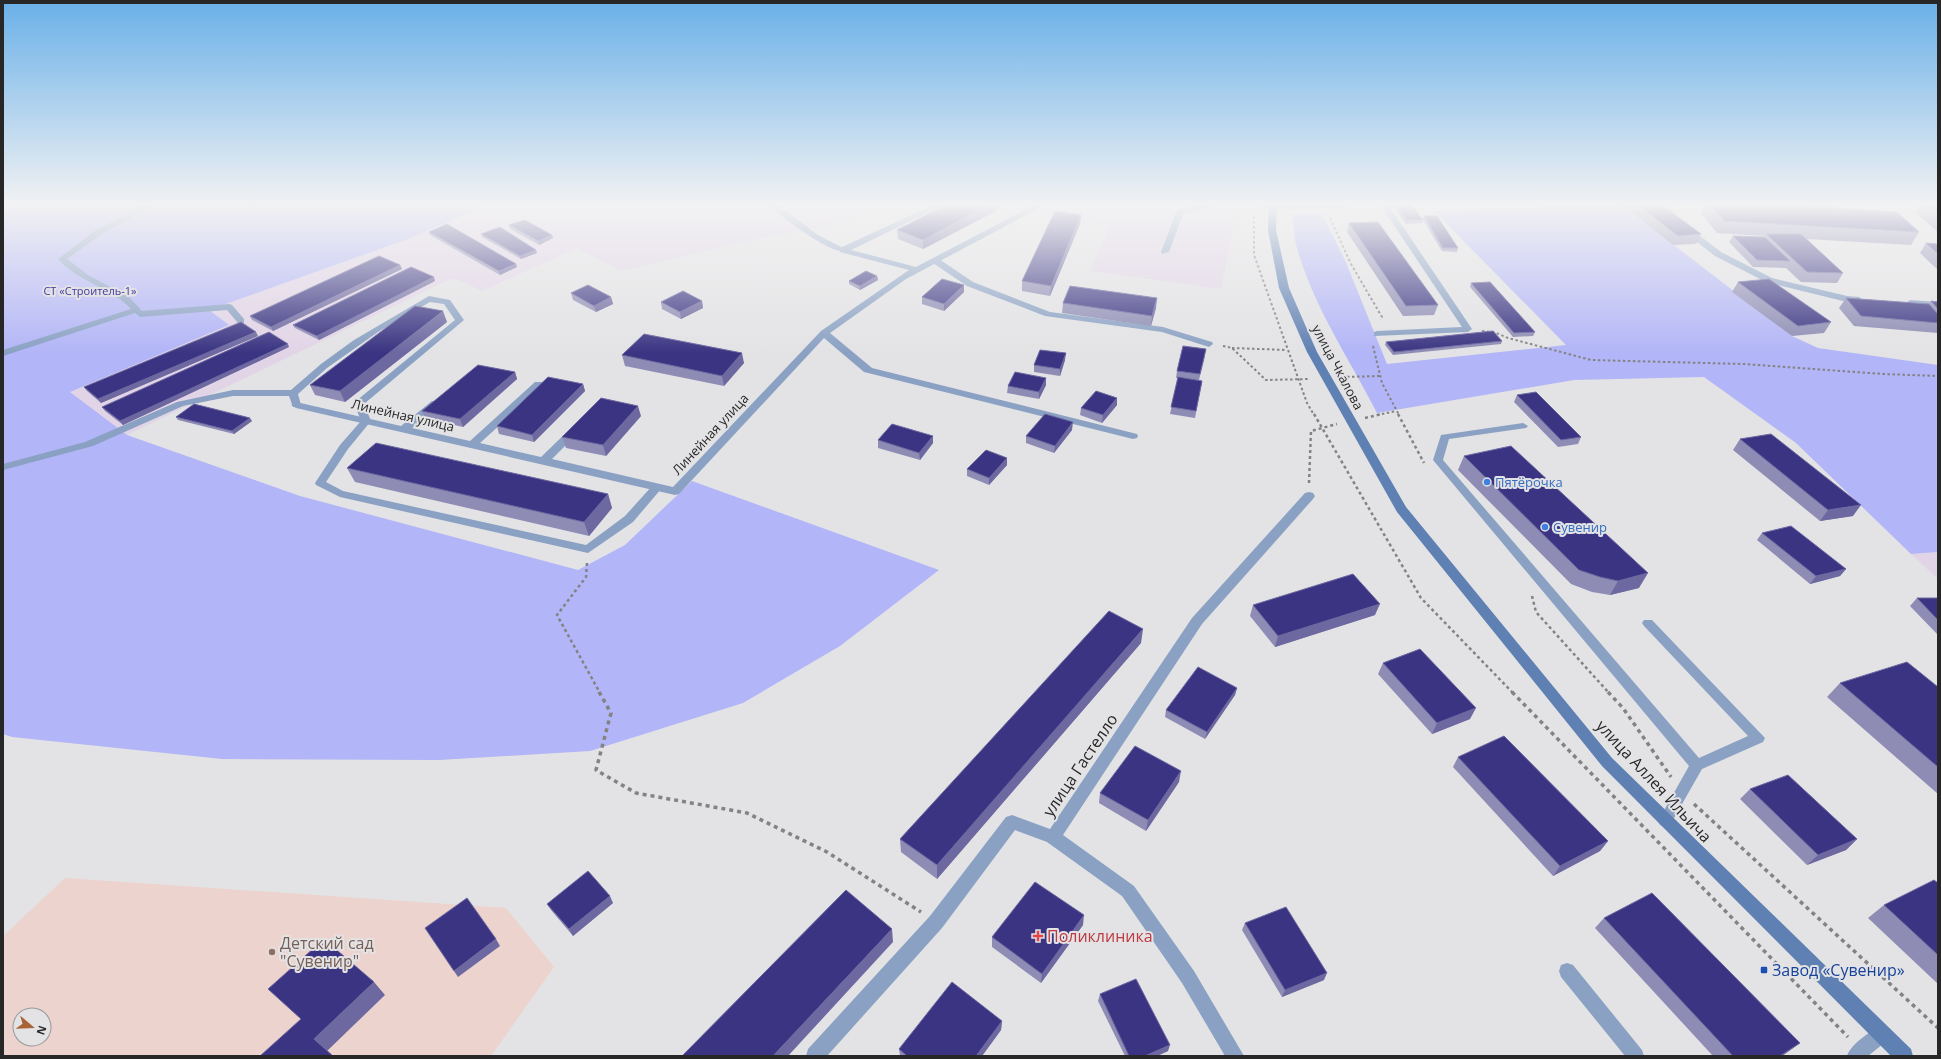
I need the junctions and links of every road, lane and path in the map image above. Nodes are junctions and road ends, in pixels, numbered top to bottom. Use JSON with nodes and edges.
{"nodes":[{"id":1,"x":70,"y":253,"type":"edge"},
{"id":2,"x":856,"y":253,"type":"edge"},
{"id":3,"x":950,"y":253,"type":"edge"},
{"id":4,"x":1277,"y":253,"type":"edge"},
{"id":5,"x":1417,"y":253,"type":"edge"},
{"id":6,"x":1717,"y":253,"type":"edge"},
{"id":7,"x":936,"y":261,"type":"junction"},
{"id":8,"x":917,"y":270,"type":"junction"},
{"id":9,"x":1870,"y":301,"type":"edge"},
{"id":10,"x":1900,"y":303,"type":"edge"},
{"id":11,"x":1938,"y":305,"type":"edge"},
{"id":12,"x":136,"y":310,"type":"junction"},
{"id":13,"x":241,"y":321,"type":"edge"},
{"id":14,"x":1468,"y":329,"type":"junction"},
{"id":15,"x":824,"y":333,"type":"junction"},
{"id":16,"x":1377,"y":334,"type":"dead end"},
{"id":17,"x":1209,"y":344,"type":"joint"},
{"id":18,"x":1232,"y":348,"type":"junction"},
{"id":19,"x":1287,"y":350,"type":"dead end"},
{"id":20,"x":3,"y":353,"type":"edge"},
{"id":21,"x":1289,"y":354,"type":"dead end"},
{"id":22,"x":1380,"y":376,"type":"dead end"},
{"id":23,"x":1938,"y":376,"type":"edge"},
{"id":24,"x":1312,"y":378,"type":"dead end"},
{"id":25,"x":1334,"y":378,"type":"dead end"},
{"id":26,"x":539,"y":384,"type":"edge"},
{"id":27,"x":293,"y":393,"type":"junction"},
{"id":28,"x":444,"y":396,"type":"edge"},
{"id":29,"x":296,"y":405,"type":"joint"},
{"id":30,"x":1396,"y":411,"type":"dead end"},
{"id":31,"x":1359,"y":419,"type":"dead end"},
{"id":32,"x":366,"y":421,"type":"junction"},
{"id":33,"x":1344,"y":422,"type":"dead end"},
{"id":34,"x":580,"y":424,"type":"edge"},
{"id":35,"x":1523,"y":426,"type":"dead end"},
{"id":36,"x":404,"y":429,"type":"junction"},
{"id":37,"x":1133,"y":436,"type":"dead end"},
{"id":38,"x":472,"y":445,"type":"junction"},
{"id":39,"x":544,"y":461,"type":"junction"},
{"id":40,"x":3,"y":467,"type":"edge"},
{"id":41,"x":657,"y":487,"type":"junction"},
{"id":42,"x":1309,"y":496,"type":"joint"},
{"id":43,"x":1401,"y":509,"type":"joint"},
{"id":44,"x":1372,"y":514,"type":"dead end"},
{"id":45,"x":588,"y":549,"type":"junction"},
{"id":46,"x":1648,"y":622,"type":"dead end"},
{"id":47,"x":1697,"y":765,"type":"junction"},
{"id":48,"x":1665,"y":821,"type":"junction"},
{"id":49,"x":1053,"y":837,"type":"junction"},
{"id":50,"x":936,"y":922,"type":"junction"},
{"id":51,"x":1567,"y":972,"type":"dead end"},
{"id":52,"x":1882,"y":1034,"type":"junction"},
{"id":53,"x":815,"y":1056,"type":"edge"},
{"id":54,"x":1235,"y":1056,"type":"edge"},
{"id":55,"x":1636,"y":1056,"type":"edge"},
{"id":56,"x":1855,"y":1056,"type":"edge"},
{"id":57,"x":1904,"y":1056,"type":"edge"}],
"edges":[{"from":1,"to":12,"type":"lane"},
{"from":2,"to":8,"type":"street"},
{"from":3,"to":7,"type":"street","name":"Линейная улица"},
{"from":4,"to":43,"type":"main road","name":"улица Чкалова"},
{"from":5,"to":14,"type":"lane"},
{"from":6,"to":9,"type":"lane"},
{"from":7,"to":8,"type":"street","name":"Линейная улица"},
{"from":7,"to":17,"type":"lane"},
{"from":8,"to":15,"type":"street","name":"Линейная улица"},
{"from":10,"to":11,"type":"lane"},
{"from":12,"to":13,"type":"lane"},
{"from":12,"to":20,"type":"lane"},
{"from":14,"to":16,"type":"lane"},
{"from":14,"to":23,"type":"path"},
{"from":15,"to":37,"type":"street"},
{"from":15,"to":41,"type":"street","name":"Линейная улица"},
{"from":17,"to":18,"type":"path"},
{"from":18,"to":19,"type":"path"},
{"from":18,"to":24,"type":"path"},
{"from":21,"to":44,"type":"path"},
{"from":22,"to":25,"type":"path"},
{"from":26,"to":38,"type":"street"},
{"from":27,"to":29,"type":"lane"},
{"from":27,"to":32,"type":"lane"},
{"from":27,"to":40,"type":"lane"},
{"from":28,"to":36,"type":"street"},
{"from":29,"to":32,"type":"street","name":"Линейная улица"},
{"from":30,"to":31,"type":"path"},
{"from":32,"to":36,"type":"street","name":"Линейная улица"},
{"from":32,"to":45,"type":"lane"},
{"from":33,"to":42,"type":"path"},
{"from":34,"to":39,"type":"street"},
{"from":35,"to":47,"type":"lane"},
{"from":36,"to":38,"type":"street","name":"Линейная улица"},
{"from":38,"to":39,"type":"street","name":"Линейная улица"},
{"from":39,"to":41,"type":"street","name":"Линейная улица"},
{"from":41,"to":45,"type":"lane"},
{"from":42,"to":49,"type":"street","name":"улица Гастелло"},
{"from":43,"to":48,"type":"main road","name":"улица Аллея Ильича"},
{"from":45,"to":50,"type":"path"},
{"from":46,"to":47,"type":"lane"},
{"from":47,"to":48,"type":"lane"},
{"from":48,"to":52,"type":"main road","name":"улица Аллея Ильича"},
{"from":49,"to":50,"type":"street","name":"улица Гастелло"},
{"from":49,"to":54,"type":"street"},
{"from":50,"to":53,"type":"street","name":"улица Гастелло"},
{"from":51,"to":55,"type":"lane"},
{"from":52,"to":56,"type":"lane"},
{"from":52,"to":57,"type":"main road","name":"улица Аллея Ильича"}]}
